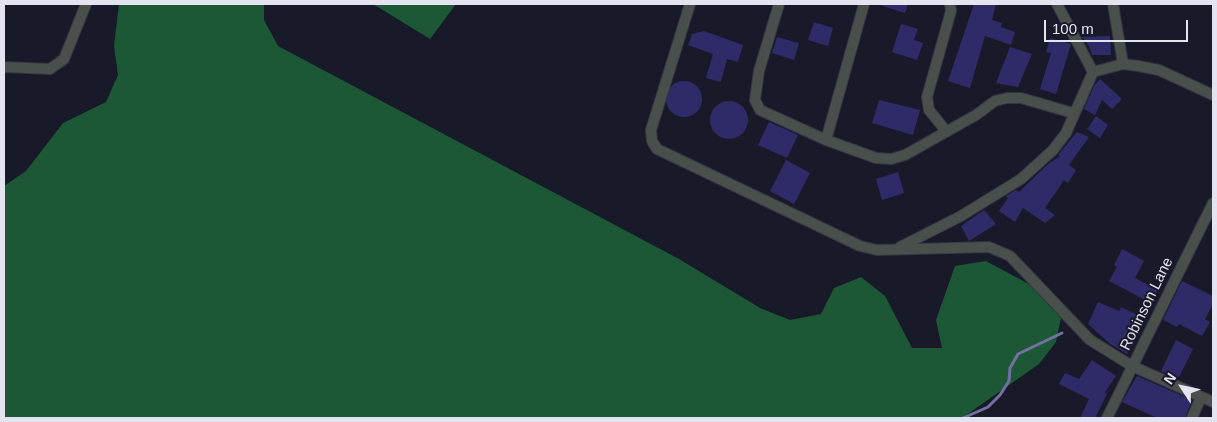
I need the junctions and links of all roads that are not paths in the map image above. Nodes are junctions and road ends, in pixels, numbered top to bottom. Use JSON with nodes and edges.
{"nodes":[{"id":1,"x":86,"y":4,"type":"edge"},
{"id":2,"x":690,"y":4,"type":"edge"},
{"id":3,"x":780,"y":4,"type":"edge"},
{"id":4,"x":864,"y":4,"type":"edge"},
{"id":5,"x":950,"y":4,"type":"edge"},
{"id":6,"x":1058,"y":4,"type":"edge"},
{"id":7,"x":1113,"y":4,"type":"edge"},
{"id":8,"x":1123,"y":64,"type":"junction"},
{"id":9,"x":4,"y":67,"type":"edge"},
{"id":10,"x":1093,"y":72,"type":"junction"},
{"id":11,"x":1213,"y":95,"type":"edge"},
{"id":12,"x":1073,"y":113,"type":"junction"},
{"id":13,"x":946,"y":131,"type":"junction"},
{"id":14,"x":826,"y":140,"type":"junction"},
{"id":15,"x":1213,"y":203,"type":"edge"},
{"id":16,"x":895,"y":249,"type":"junction"},
{"id":17,"x":1132,"y":366,"type":"junction"},
{"id":18,"x":1201,"y":396,"type":"junction"},
{"id":19,"x":1213,"y":402,"type":"edge"},
{"id":20,"x":1107,"y":418,"type":"edge"},
{"id":21,"x":1192,"y":418,"type":"edge"}],
"edges":[{"from":1,"to":9,"type":"street"},
{"from":2,"to":16,"type":"street"},
{"from":3,"to":14,"type":"street"},
{"from":4,"to":14,"type":"street"},
{"from":5,"to":13,"type":"street"},
{"from":6,"to":10,"type":"street"},
{"from":7,"to":8,"type":"street"},
{"from":8,"to":10,"type":"street"},
{"from":8,"to":11,"type":"street"},
{"from":10,"to":12,"type":"street"},
{"from":12,"to":13,"type":"street"},
{"from":12,"to":16,"type":"street"},
{"from":13,"to":14,"type":"street"},
{"from":15,"to":17,"type":"street","name":"Robinson Lane"},
{"from":16,"to":17,"type":"street"},
{"from":17,"to":18,"type":"street"},
{"from":17,"to":20,"type":"street","name":"Robinson Lane"},
{"from":18,"to":19,"type":"street"},
{"from":18,"to":21,"type":"street"}]}
